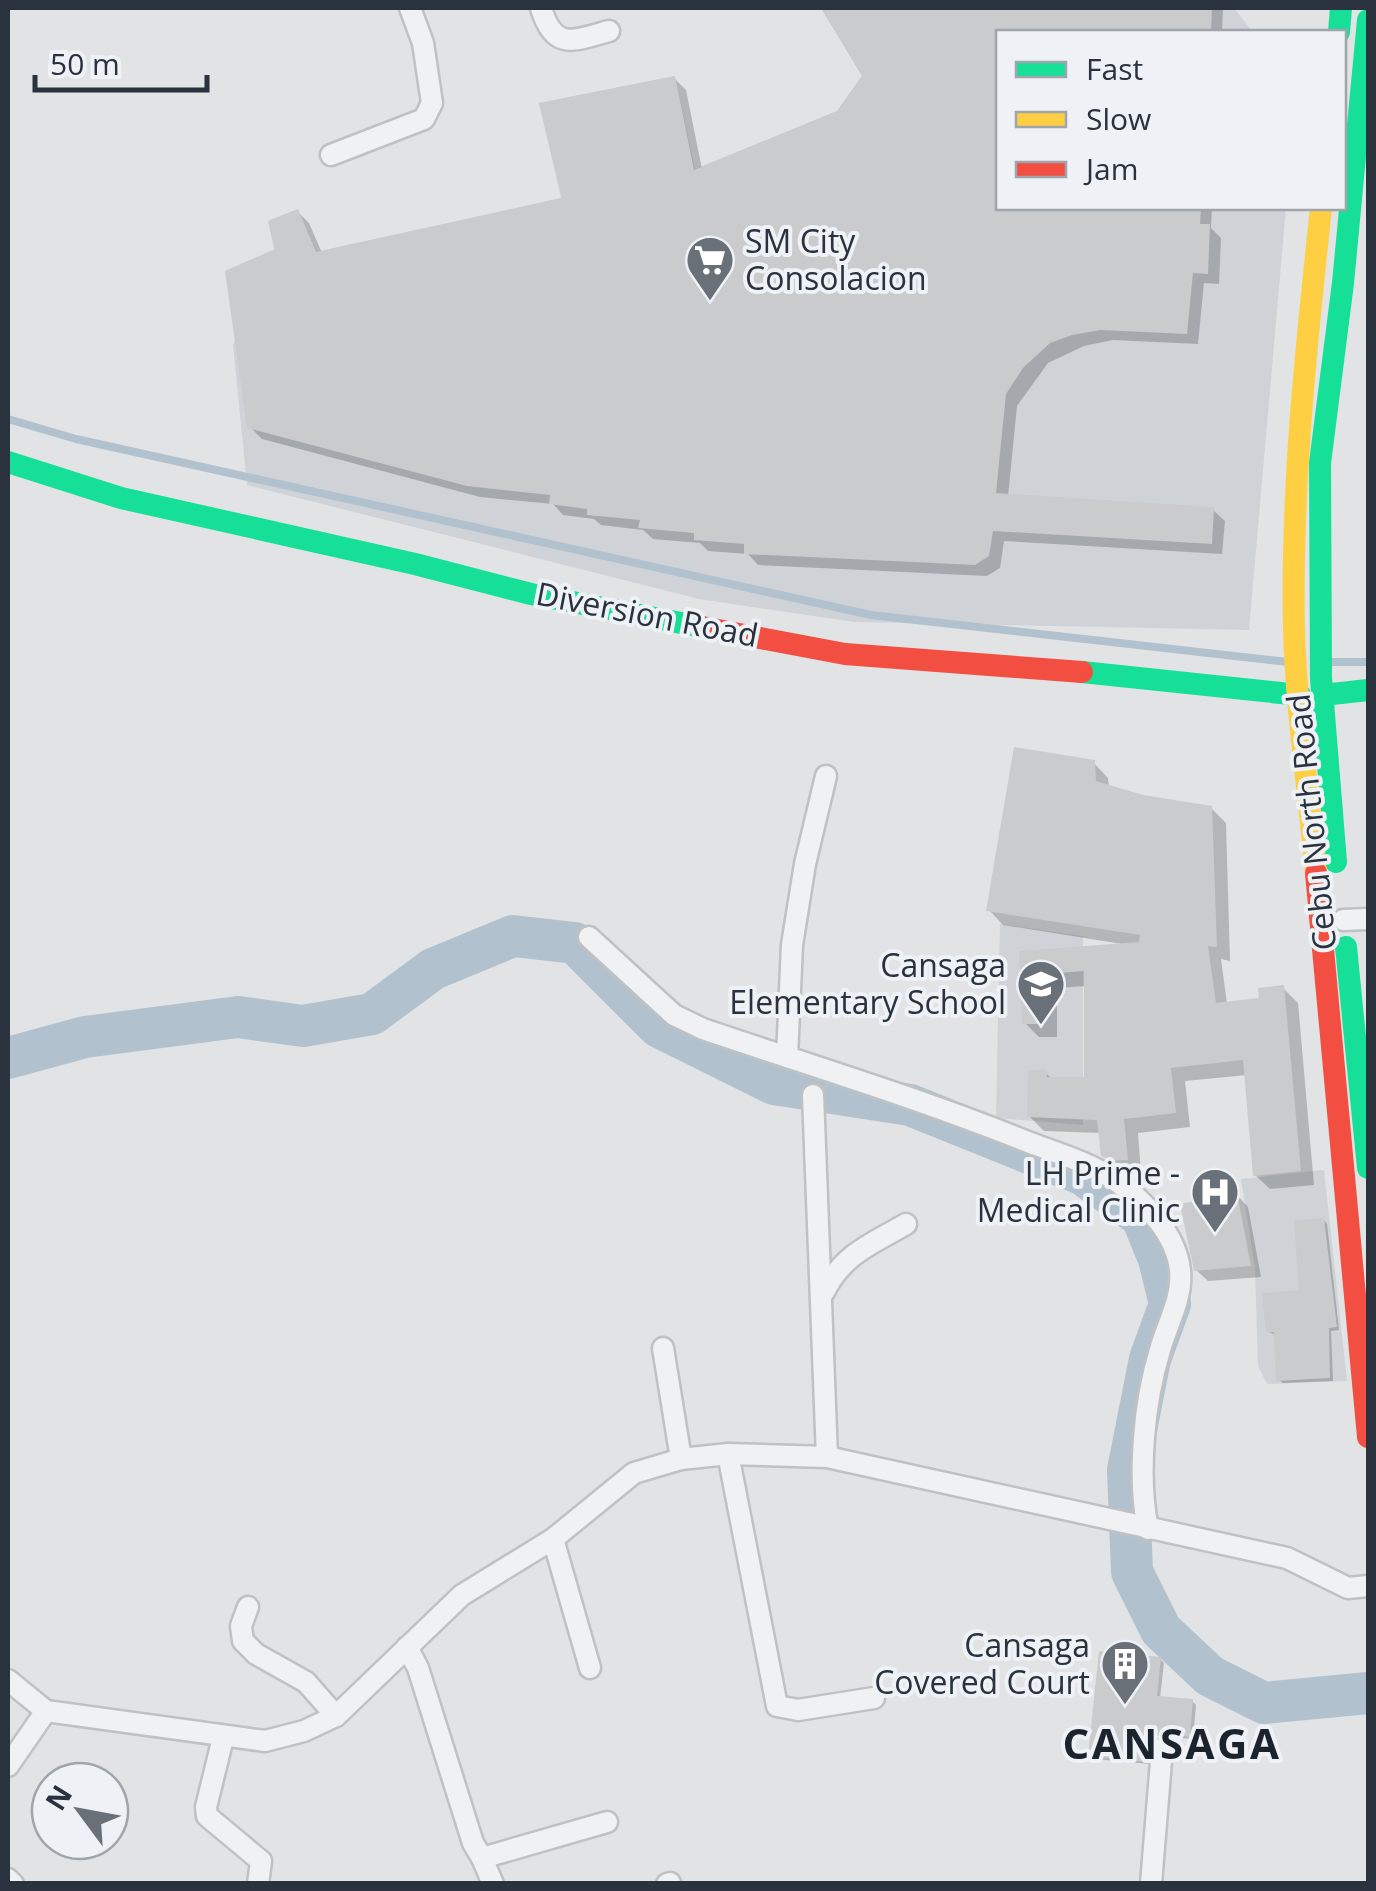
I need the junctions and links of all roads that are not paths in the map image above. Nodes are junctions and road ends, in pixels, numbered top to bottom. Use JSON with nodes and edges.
{"nodes":[{"id":1,"x":410,"y":8,"type":"edge"},
{"id":2,"x":541,"y":8,"type":"edge"},
{"id":3,"x":1368,"y":20,"type":"edge"},
{"id":4,"x":609,"y":31,"type":"dead end"},
{"id":5,"x":1352,"y":91,"type":"edge"},
{"id":6,"x":332,"y":155,"type":"dead end"},
{"id":7,"x":1321,"y":210,"type":"edge"},
{"id":8,"x":8,"y":462,"type":"edge"},
{"id":9,"x":1310,"y":687,"type":"junction"},
{"id":10,"x":1368,"y":690,"type":"edge"},
{"id":11,"x":826,"y":776,"type":"dead end"},
{"id":12,"x":1368,"y":919,"type":"edge"},
{"id":13,"x":1343,"y":920,"type":"junction"},
{"id":14,"x":590,"y":937,"type":"dead end"},
{"id":15,"x":787,"y":1057,"type":"junction"},
{"id":16,"x":814,"y":1096,"type":"dead end"},
{"id":17,"x":1368,"y":1168,"type":"edge"},
{"id":18,"x":906,"y":1224,"type":"dead end"},
{"id":19,"x":824,"y":1294,"type":"junction"},
{"id":20,"x":663,"y":1348,"type":"dead end"},
{"id":21,"x":1368,"y":1437,"type":"edge"},
{"id":22,"x":728,"y":1454,"type":"junction"},
{"id":23,"x":827,"y":1457,"type":"junction"},
{"id":24,"x":681,"y":1459,"type":"junction"},
{"id":25,"x":1144,"y":1528,"type":"junction"},
{"id":26,"x":553,"y":1539,"type":"junction"},
{"id":27,"x":1368,"y":1586,"type":"edge"},
{"id":28,"x":248,"y":1607,"type":"dead end"},
{"id":29,"x":407,"y":1647,"type":"junction"},
{"id":30,"x":590,"y":1668,"type":"dead end"},
{"id":31,"x":8,"y":1680,"type":"edge"},
{"id":32,"x":874,"y":1698,"type":"dead end"},
{"id":33,"x":46,"y":1710,"type":"junction"},
{"id":34,"x":336,"y":1716,"type":"junction"},
{"id":35,"x":222,"y":1738,"type":"junction"},
{"id":36,"x":1162,"y":1749,"type":"dead end"},
{"id":37,"x":8,"y":1766,"type":"edge"},
{"id":38,"x":607,"y":1822,"type":"dead end"},
{"id":39,"x":482,"y":1858,"type":"junction"},
{"id":40,"x":258,"y":1884,"type":"edge"},
{"id":41,"x":493,"y":1884,"type":"edge"},
{"id":42,"x":1151,"y":1884,"type":"edge"}],
"edges":[{"from":1,"to":6,"type":"street"},
{"from":2,"to":4,"type":"street"},
{"from":3,"to":5,"type":"main road","name":"Cebu North Road"},
{"from":5,"to":9,"type":"main road","name":"Cebu North Road"},
{"from":7,"to":9,"type":"main road","name":"Cebu North Road"},
{"from":8,"to":9,"type":"main road","name":"Diversion Road"},
{"from":9,"to":10,"type":"main road","name":"Diversion Road"},
{"from":9,"to":13,"type":"main road","name":"Cebu North Road"},
{"from":9,"to":21,"type":"main road","name":"Cebu North Road"},
{"from":11,"to":15,"type":"street"},
{"from":12,"to":13,"type":"street"},
{"from":13,"to":17,"type":"main road","name":"Cebu North Road"},
{"from":14,"to":15,"type":"street"},
{"from":15,"to":25,"type":"street"},
{"from":16,"to":19,"type":"street"},
{"from":18,"to":19,"type":"street"},
{"from":19,"to":23,"type":"street"},
{"from":20,"to":24,"type":"street"},
{"from":22,"to":23,"type":"street"},
{"from":22,"to":24,"type":"street"},
{"from":22,"to":32,"type":"street"},
{"from":23,"to":25,"type":"street"},
{"from":24,"to":26,"type":"street"},
{"from":25,"to":27,"type":"street"},
{"from":26,"to":29,"type":"street"},
{"from":26,"to":30,"type":"street"},
{"from":28,"to":34,"type":"street"},
{"from":29,"to":34,"type":"street"},
{"from":29,"to":39,"type":"street"},
{"from":31,"to":33,"type":"street"},
{"from":33,"to":35,"type":"street"},
{"from":33,"to":37,"type":"street"},
{"from":34,"to":35,"type":"street"},
{"from":35,"to":40,"type":"street"},
{"from":36,"to":42,"type":"street"},
{"from":38,"to":39,"type":"street"},
{"from":39,"to":41,"type":"street"}]}
